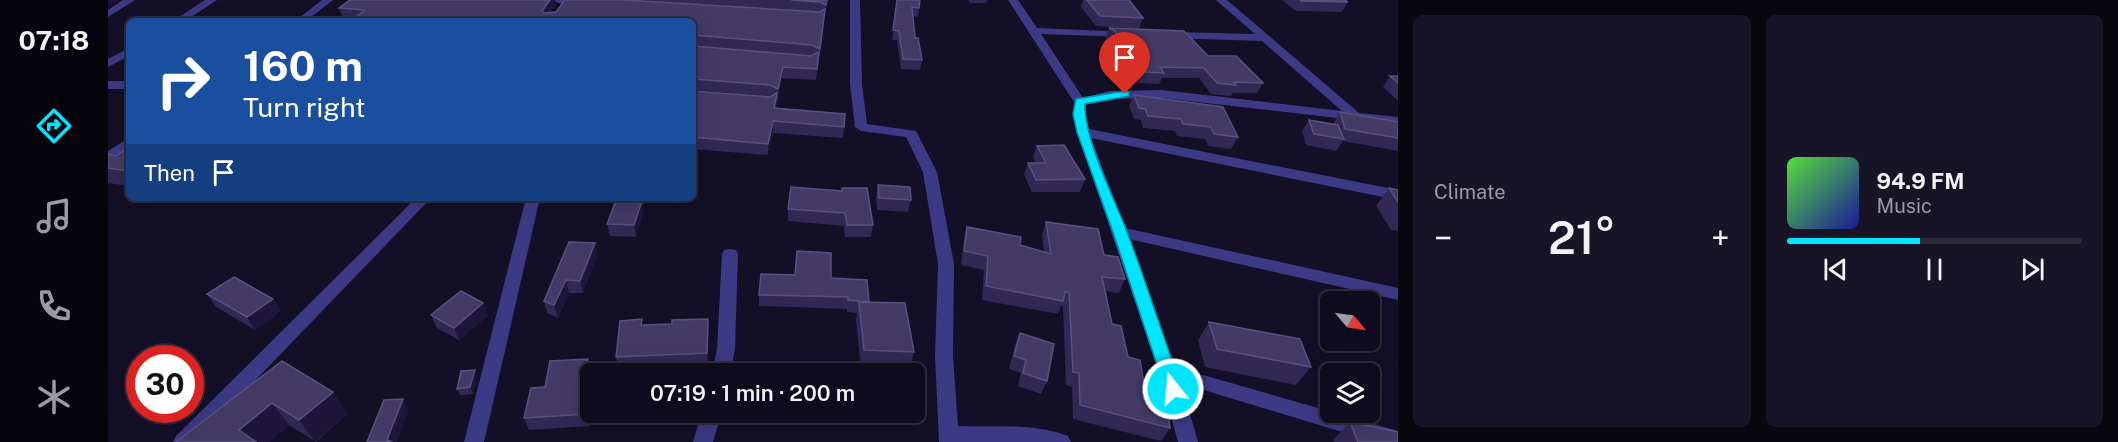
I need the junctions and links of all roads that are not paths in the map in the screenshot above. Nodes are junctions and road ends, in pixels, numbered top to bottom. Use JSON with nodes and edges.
{"nodes":[{"id":1,"x":130,"y":0,"type":"edge"},
{"id":2,"x":212,"y":0,"type":"edge"},
{"id":3,"x":328,"y":0,"type":"edge"},
{"id":4,"x":556,"y":0,"type":"edge"},
{"id":5,"x":567,"y":0,"type":"edge"},
{"id":6,"x":855,"y":0,"type":"edge"},
{"id":7,"x":1013,"y":0,"type":"edge"},
{"id":8,"x":1221,"y":0,"type":"edge"},
{"id":9,"x":601,"y":3,"type":"edge"},
{"id":10,"x":108,"y":14,"type":"edge"},
{"id":11,"x":556,"y":14,"type":"edge"},
{"id":12,"x":183,"y":18,"type":"edge"},
{"id":13,"x":304,"y":18,"type":"edge"},
{"id":14,"x":1033,"y":31,"type":"junction"},
{"id":15,"x":1138,"y":34,"type":"edge"},
{"id":16,"x":1161,"y":35,"type":"edge"},
{"id":17,"x":1266,"y":38,"type":"junction"},
{"id":18,"x":126,"y":53,"type":"edge"},
{"id":19,"x":108,"y":64,"type":"edge"},
{"id":20,"x":108,"y":85,"type":"edge"},
{"id":21,"x":126,"y":86,"type":"edge"},
{"id":22,"x":1080,"y":102,"type":"junction"},
{"id":23,"x":1355,"y":116,"type":"junction"},
{"id":24,"x":1398,"y":121,"type":"edge"},
{"id":25,"x":1083,"y":132,"type":"junction"},
{"id":26,"x":126,"y":144,"type":"edge"},
{"id":27,"x":108,"y":157,"type":"edge"},
{"id":28,"x":1398,"y":195,"type":"edge"},
{"id":29,"x":421,"y":201,"type":"edge"},
{"id":30,"x":532,"y":201,"type":"edge"},
{"id":31,"x":1120,"y":232,"type":"junction"},
{"id":32,"x":729,"y":254,"type":"dead end"},
{"id":33,"x":1398,"y":294,"type":"edge"},
{"id":34,"x":723,"y":363,"type":"edge"},
{"id":35,"x":1168,"y":372,"type":"junction"},
{"id":36,"x":709,"y":423,"type":"edge"},
{"id":37,"x":949,"y":439,"type":"edge"},
{"id":38,"x":1398,"y":440,"type":"edge"},
{"id":39,"x":183,"y":442,"type":"edge"},
{"id":40,"x":474,"y":442,"type":"edge"},
{"id":41,"x":704,"y":442,"type":"edge"},
{"id":42,"x":1061,"y":442,"type":"edge"},
{"id":43,"x":1188,"y":442,"type":"edge"}],
"edges":[{"from":1,"to":10,"type":"street"},
{"from":2,"to":12,"type":"street"},
{"from":3,"to":13,"type":"street"},
{"from":4,"to":5,"type":"street"},
{"from":5,"to":9,"type":"street"},
{"from":5,"to":11,"type":"street"},
{"from":6,"to":37,"type":"street"},
{"from":7,"to":14,"type":"street"},
{"from":8,"to":17,"type":"street"},
{"from":14,"to":15,"type":"street"},
{"from":14,"to":22,"type":"street"},
{"from":16,"to":17,"type":"street"},
{"from":17,"to":23,"type":"street"},
{"from":18,"to":19,"type":"street"},
{"from":20,"to":21,"type":"street"},
{"from":22,"to":23,"type":"street"},
{"from":22,"to":25,"type":"street"},
{"from":23,"to":24,"type":"street"},
{"from":25,"to":28,"type":"street"},
{"from":25,"to":31,"type":"street"},
{"from":26,"to":27,"type":"street"},
{"from":29,"to":39,"type":"street"},
{"from":30,"to":40,"type":"street"},
{"from":31,"to":33,"type":"street"},
{"from":31,"to":35,"type":"street"},
{"from":32,"to":34,"type":"street"},
{"from":35,"to":38,"type":"street"},
{"from":35,"to":43,"type":"street"},
{"from":36,"to":41,"type":"street"},
{"from":37,"to":42,"type":"street"}]}
